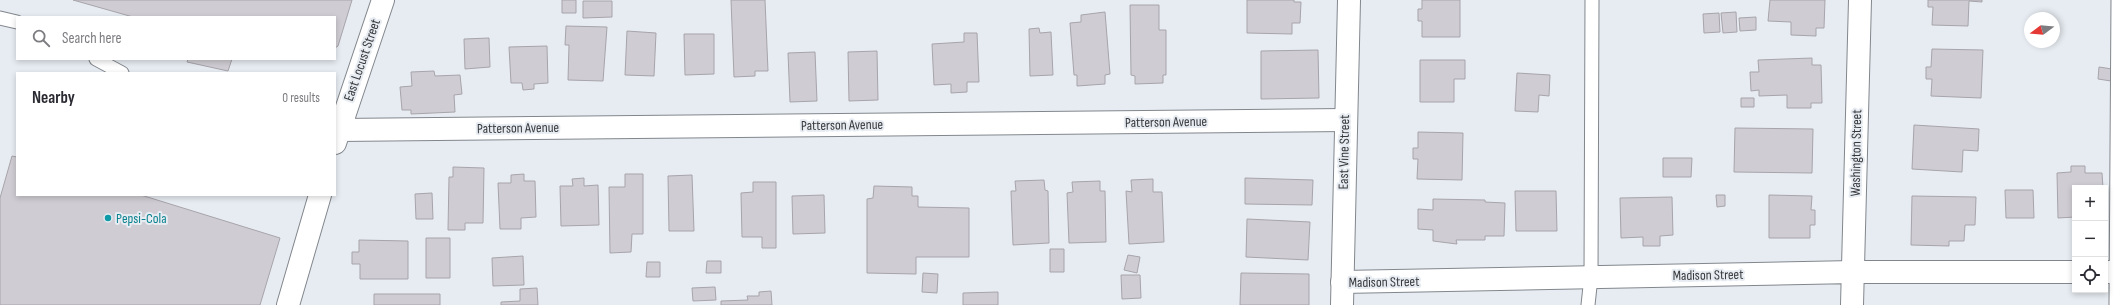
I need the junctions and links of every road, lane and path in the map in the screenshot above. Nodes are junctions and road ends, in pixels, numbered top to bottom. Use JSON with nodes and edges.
{"nodes":[{"id":1,"x":383,"y":0,"type":"edge"},
{"id":2,"x":1349,"y":0,"type":"edge"},
{"id":3,"x":1592,"y":0,"type":"edge"},
{"id":4,"x":1860,"y":0,"type":"edge"},
{"id":5,"x":2118,"y":0,"type":"edge"},
{"id":6,"x":0,"y":18,"type":"edge"},
{"id":7,"x":16,"y":22,"type":"edge"},
{"id":8,"x":98,"y":60,"type":"edge"},
{"id":9,"x":120,"y":72,"type":"edge"},
{"id":10,"x":1345,"y":120,"type":"junction"},
{"id":11,"x":337,"y":137,"type":"edge"},
{"id":12,"x":320,"y":196,"type":"edge"},
{"id":13,"x":1854,"y":272,"type":"junction"},
{"id":14,"x":2072,"y":272,"type":"edge"},
{"id":15,"x":2114,"y":272,"type":"edge"},
{"id":16,"x":1591,"y":277,"type":"junction"},
{"id":17,"x":1342,"y":282,"type":"junction"},
{"id":18,"x":288,"y":305,"type":"edge"},
{"id":19,"x":1342,"y":305,"type":"edge"},
{"id":20,"x":1588,"y":305,"type":"edge"},
{"id":21,"x":1852,"y":305,"type":"edge"},
{"id":22,"x":2116,"y":305,"type":"edge"}],
"edges":[{"from":1,"to":11,"type":"street","name":"East Locust Street"},
{"from":2,"to":10,"type":"street","name":"East Vine Street"},
{"from":3,"to":16,"type":"lane"},
{"from":4,"to":13,"type":"street","name":"Washington Street"},
{"from":5,"to":15,"type":"lane"},
{"from":6,"to":7,"type":"lane"},
{"from":8,"to":9,"type":"lane"},
{"from":10,"to":11,"type":"street","name":"Patterson Avenue"},
{"from":10,"to":17,"type":"street","name":"East Vine Street"},
{"from":12,"to":18,"type":"street"},
{"from":13,"to":14,"type":"street","name":"Madison Street"},
{"from":13,"to":16,"type":"street","name":"Madison Street"},
{"from":13,"to":21,"type":"street","name":"Washington Street"},
{"from":15,"to":22,"type":"lane"},
{"from":16,"to":17,"type":"street","name":"Madison Street"},
{"from":16,"to":20,"type":"lane"},
{"from":17,"to":19,"type":"street","name":"East Vine Street"}]}
